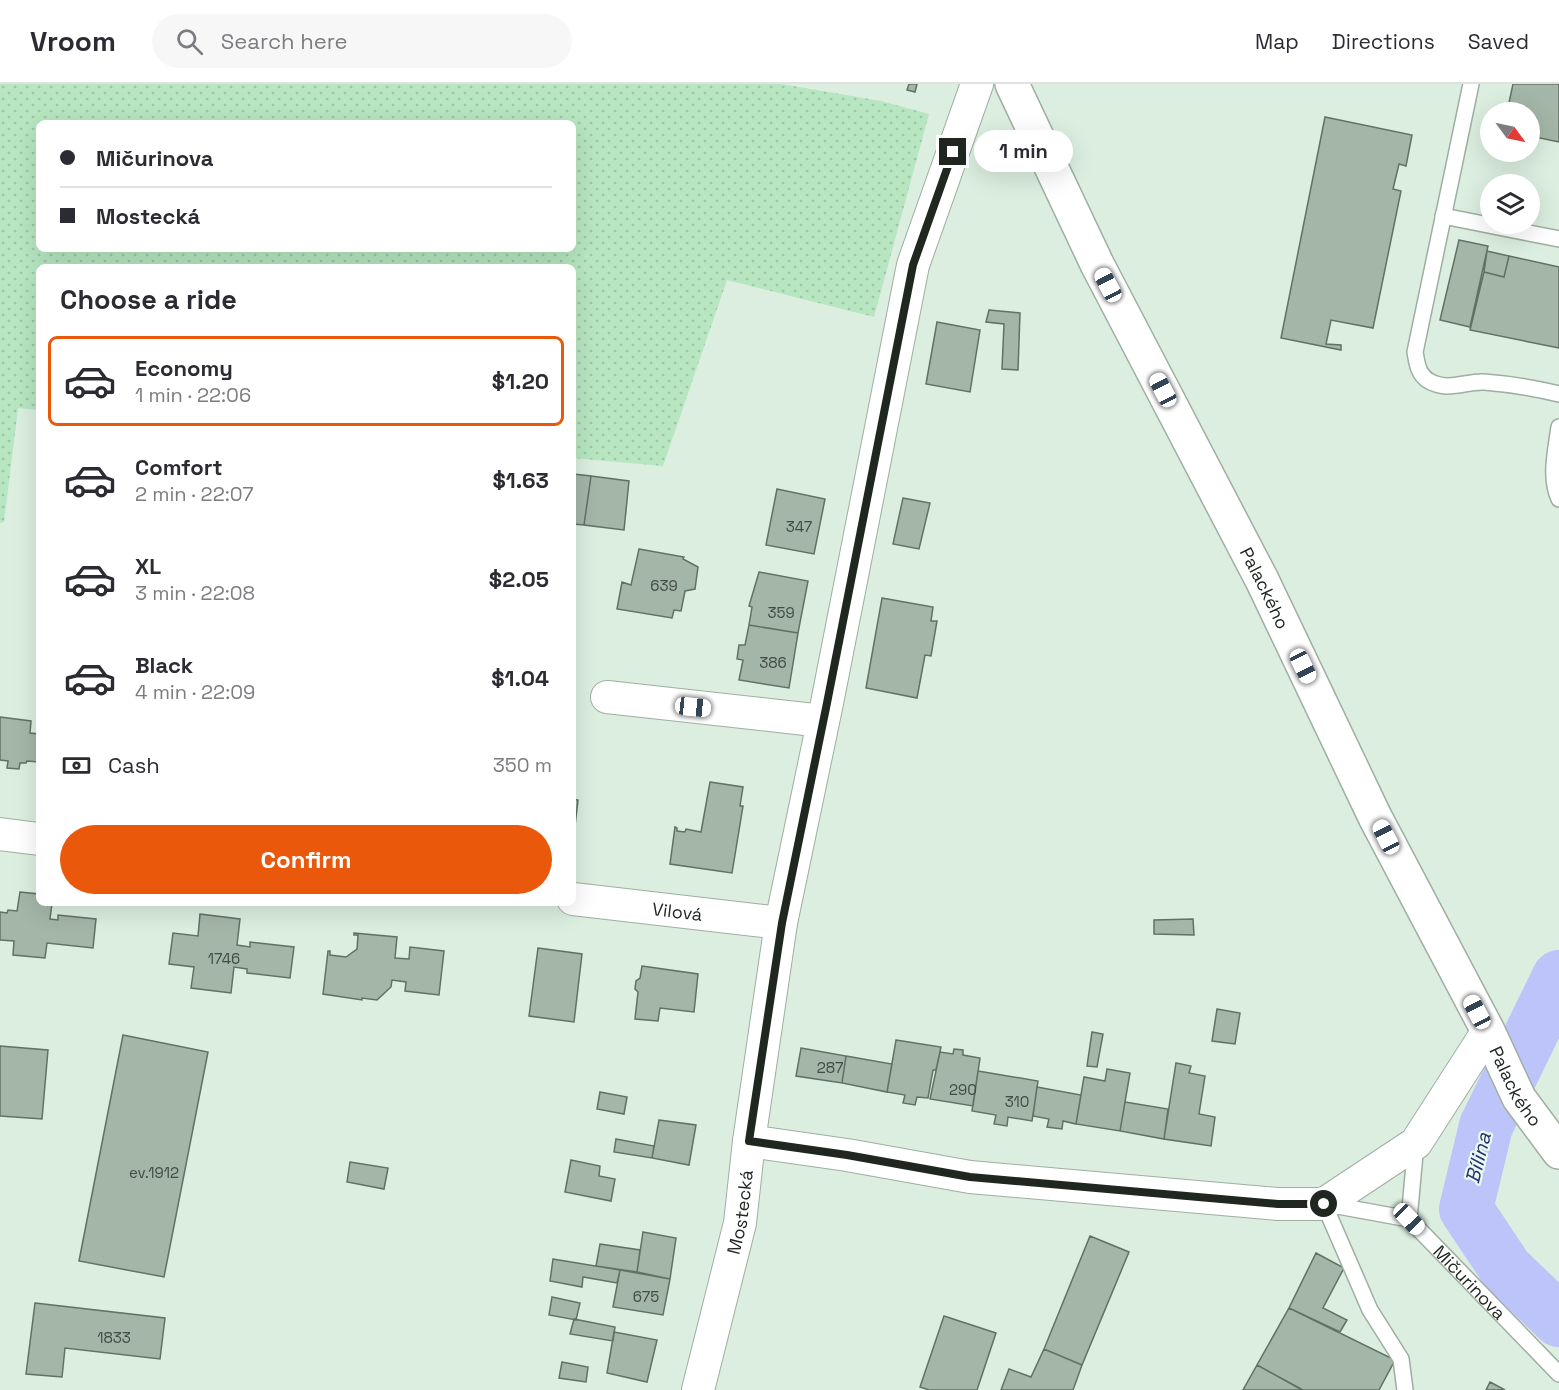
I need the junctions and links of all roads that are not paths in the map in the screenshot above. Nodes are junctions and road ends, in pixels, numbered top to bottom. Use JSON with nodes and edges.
{"nodes":[{"id":1,"x":977,"y":84,"type":"edge"},
{"id":2,"x":1012,"y":84,"type":"edge"},
{"id":3,"x":1471,"y":84,"type":"edge"},
{"id":4,"x":1443,"y":216,"type":"junction"},
{"id":5,"x":1559,"y":239,"type":"edge"},
{"id":6,"x":1559,"y":394,"type":"edge"},
{"id":7,"x":1559,"y":427,"type":"edge"},
{"id":8,"x":1559,"y":499,"type":"edge"},
{"id":9,"x":607,"y":697,"type":"dead end"},
{"id":10,"x":823,"y":721,"type":"junction"},
{"id":11,"x":0,"y":834,"type":"edge"},
{"id":12,"x":36,"y":839,"type":"edge"},
{"id":13,"x":576,"y":899,"type":"edge"},
{"id":14,"x":782,"y":923,"type":"junction"},
{"id":15,"x":1488,"y":1031,"type":"junction"},
{"id":16,"x":749,"y":1141,"type":"junction"},
{"id":17,"x":1416,"y":1143,"type":"junction"},
{"id":18,"x":1559,"y":1152,"type":"edge"},
{"id":19,"x":1324,"y":1204,"type":"junction"},
{"id":20,"x":1409,"y":1219,"type":"junction"},
{"id":21,"x":1559,"y":1374,"type":"edge"},
{"id":22,"x":698,"y":1390,"type":"edge"},
{"id":23,"x":1405,"y":1390,"type":"edge"}],
"edges":[{"from":1,"to":10,"type":"street","name":"Mostecká"},
{"from":2,"to":15,"type":"street","name":"Palackého"},
{"from":3,"to":4,"type":"lane"},
{"from":4,"to":5,"type":"lane"},
{"from":4,"to":6,"type":"lane"},
{"from":7,"to":8,"type":"lane"},
{"from":9,"to":10,"type":"street"},
{"from":10,"to":14,"type":"street","name":"Mostecká"},
{"from":11,"to":12,"type":"street"},
{"from":13,"to":14,"type":"street","name":"Vilová"},
{"from":14,"to":16,"type":"street","name":"Mostecká"},
{"from":15,"to":17,"type":"street"},
{"from":15,"to":18,"type":"street","name":"Palackého"},
{"from":16,"to":19,"type":"street"},
{"from":16,"to":22,"type":"street","name":"Mostecká"},
{"from":17,"to":19,"type":"street"},
{"from":17,"to":20,"type":"lane"},
{"from":19,"to":20,"type":"lane"},
{"from":19,"to":23,"type":"lane"},
{"from":20,"to":21,"type":"lane","name":"Mičurinova"}]}
